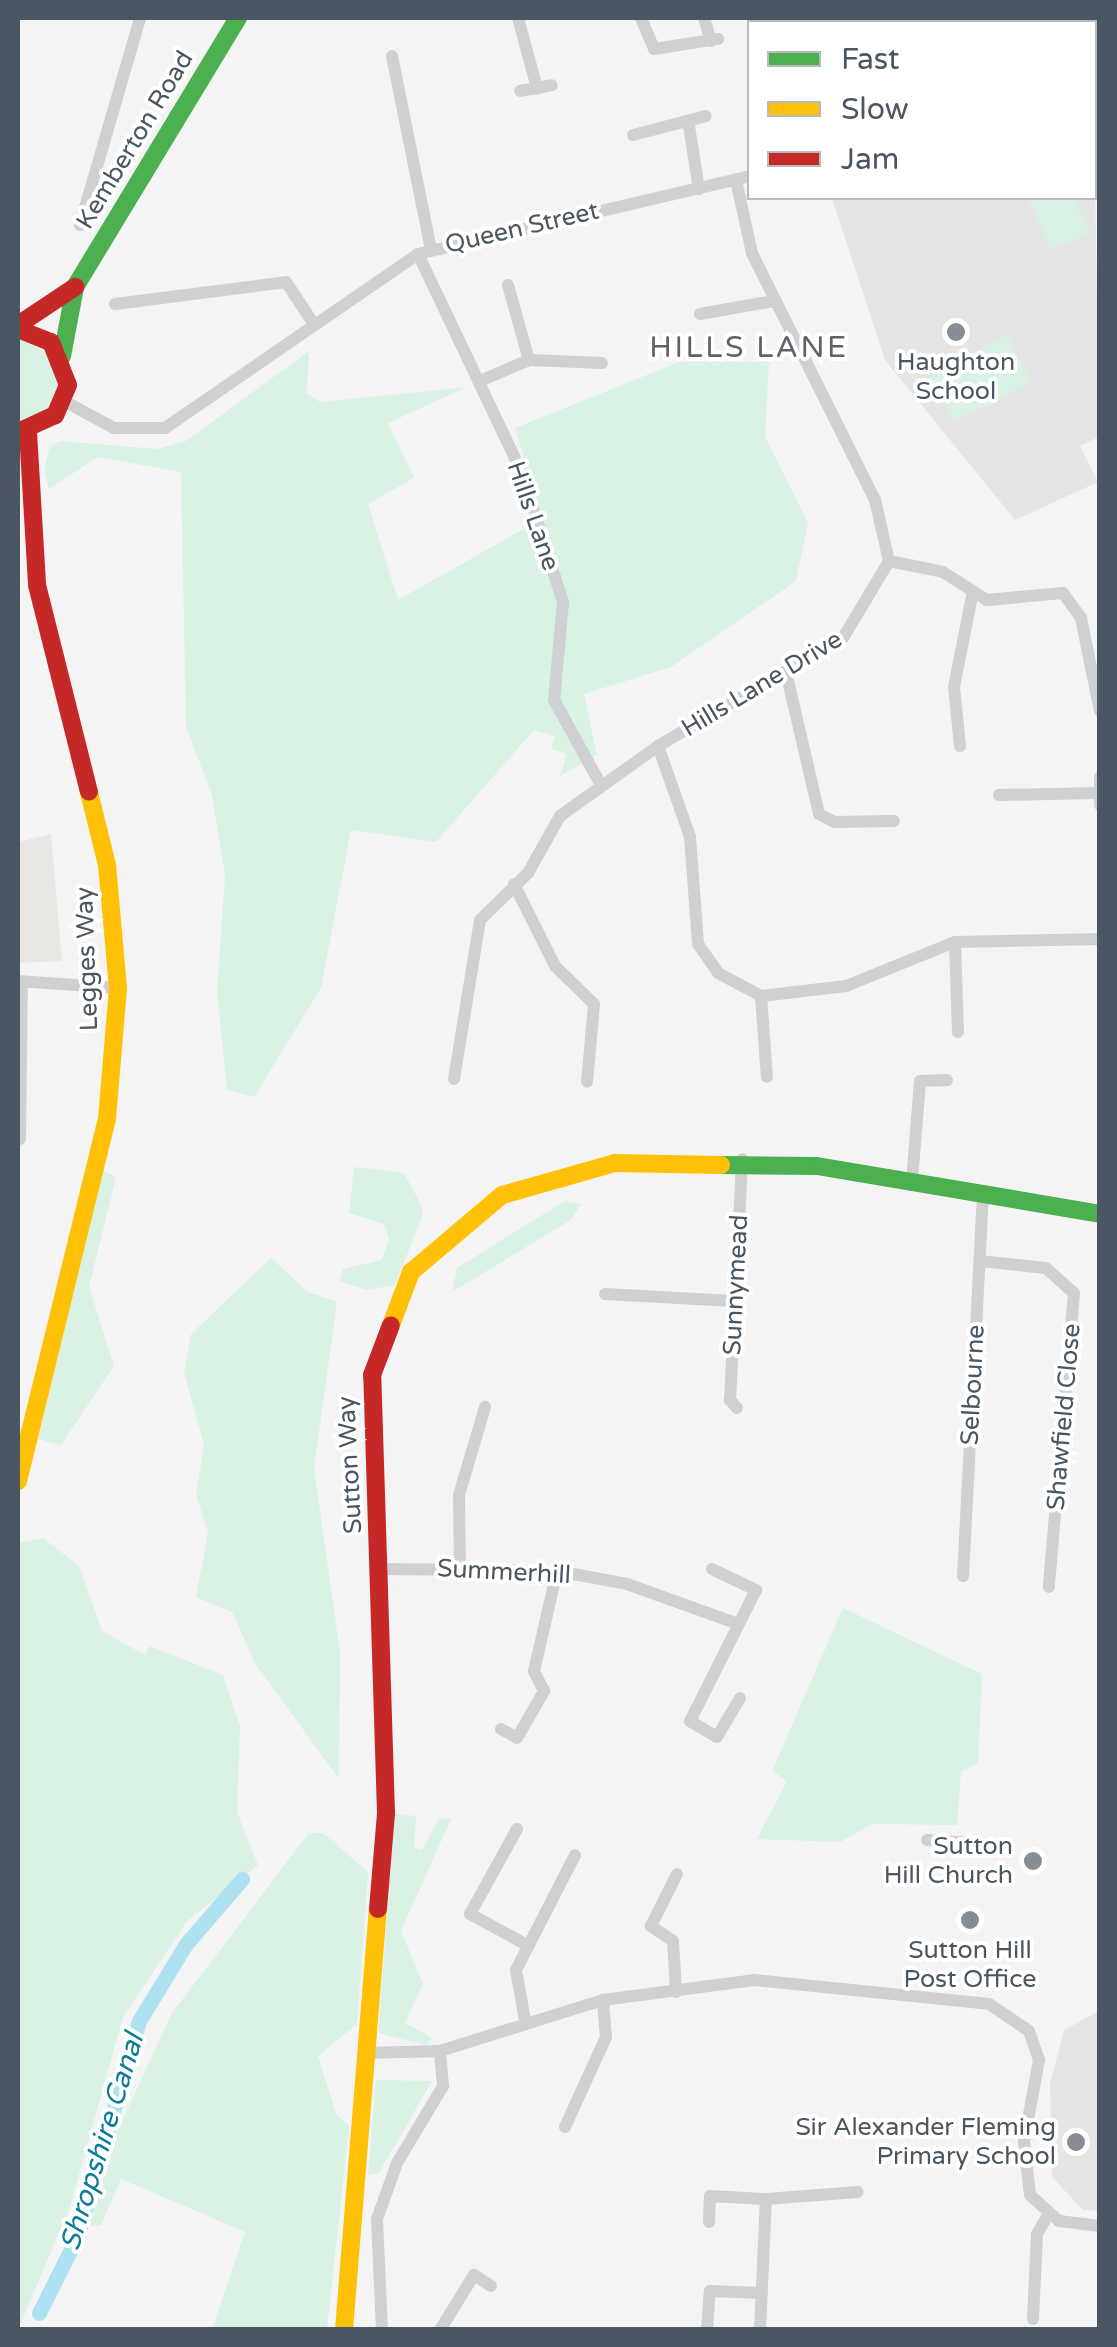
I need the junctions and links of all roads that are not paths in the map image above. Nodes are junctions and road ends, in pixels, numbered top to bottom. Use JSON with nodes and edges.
{"nodes":[{"id":1,"x":140,"y":18,"type":"edge"},
{"id":2,"x":238,"y":18,"type":"edge"},
{"id":3,"x":518,"y":18,"type":"edge"},
{"id":4,"x":641,"y":18,"type":"edge"},
{"id":5,"x":704,"y":18,"type":"edge"},
{"id":6,"x":392,"y":56,"type":"dead end"},
{"id":7,"x":552,"y":86,"type":"dead end"},
{"id":8,"x":537,"y":88,"type":"junction"},
{"id":9,"x":520,"y":92,"type":"dead end"},
{"id":10,"x":706,"y":116,"type":"dead end"},
{"id":11,"x":689,"y":126,"type":"junction"},
{"id":12,"x":632,"y":135,"type":"dead end"},
{"id":13,"x":743,"y":178,"type":"edge"},
{"id":14,"x":700,"y":189,"type":"junction"},
{"id":15,"x":749,"y":200,"type":"edge"},
{"id":16,"x":80,"y":224,"type":"dead end"},
{"id":17,"x":425,"y":251,"type":"junction"},
{"id":18,"x":508,"y":285,"type":"dead end"},
{"id":19,"x":75,"y":288,"type":"junction"},
{"id":20,"x":774,"y":300,"type":"junction"},
{"id":21,"x":115,"y":304,"type":"dead end"},
{"id":22,"x":700,"y":314,"type":"dead end"},
{"id":23,"x":313,"y":323,"type":"junction"},
{"id":24,"x":18,"y":327,"type":"edge"},
{"id":25,"x":62,"y":356,"type":"junction"},
{"id":26,"x":529,"y":360,"type":"junction"},
{"id":27,"x":602,"y":363,"type":"dead end"},
{"id":28,"x":480,"y":381,"type":"junction"},
{"id":29,"x":64,"y":401,"type":"junction"},
{"id":30,"x":23,"y":432,"type":"edge"},
{"id":31,"x":888,"y":561,"type":"junction"},
{"id":32,"x":972,"y":596,"type":"junction"},
{"id":33,"x":786,"y":672,"type":"junction"},
{"id":34,"x":1100,"y":711,"type":"edge"},
{"id":35,"x":658,"y":746,"type":"junction"},
{"id":36,"x":960,"y":746,"type":"dead end"},
{"id":37,"x":1100,"y":777,"type":"edge"},
{"id":38,"x":601,"y":784,"type":"junction"},
{"id":39,"x":998,"y":795,"type":"dead end"},
{"id":40,"x":1098,"y":799,"type":"edge"},
{"id":41,"x":894,"y":821,"type":"dead end"},
{"id":42,"x":514,"y":884,"type":"junction"},
{"id":43,"x":1100,"y":940,"type":"edge"},
{"id":44,"x":955,"y":942,"type":"junction"},
{"id":45,"x":20,"y":982,"type":"edge"},
{"id":46,"x":118,"y":988,"type":"junction"},
{"id":47,"x":761,"y":996,"type":"junction"},
{"id":48,"x":958,"y":1032,"type":"dead end"},
{"id":49,"x":767,"y":1077,"type":"dead end"},
{"id":50,"x":454,"y":1079,"type":"dead end"},
{"id":51,"x":946,"y":1080,"type":"dead end"},
{"id":52,"x":587,"y":1082,"type":"dead end"},
{"id":53,"x":20,"y":1140,"type":"edge"},
{"id":54,"x":742,"y":1159,"type":"junction"},
{"id":55,"x":912,"y":1181,"type":"junction"},
{"id":56,"x":983,"y":1194,"type":"junction"},
{"id":57,"x":1100,"y":1214,"type":"edge"},
{"id":58,"x":980,"y":1261,"type":"junction"},
{"id":59,"x":605,"y":1294,"type":"dead end"},
{"id":60,"x":733,"y":1301,"type":"junction"},
{"id":61,"x":485,"y":1407,"type":"dead end"},
{"id":62,"x":737,"y":1408,"type":"dead end"},
{"id":63,"x":18,"y":1482,"type":"edge"},
{"id":64,"x":460,"y":1567,"type":"junction"},
{"id":65,"x":381,"y":1569,"type":"junction"},
{"id":66,"x":712,"y":1569,"type":"dead end"},
{"id":67,"x":556,"y":1571,"type":"junction"},
{"id":68,"x":964,"y":1576,"type":"dead end"},
{"id":69,"x":1049,"y":1586,"type":"dead end"},
{"id":70,"x":738,"y":1624,"type":"junction"},
{"id":71,"x":740,"y":1698,"type":"dead end"},
{"id":72,"x":502,"y":1729,"type":"dead end"},
{"id":73,"x":517,"y":1830,"type":"dead end"},
{"id":74,"x":926,"y":1840,"type":"dead end"},
{"id":75,"x":990,"y":1844,"type":"dead end"},
{"id":76,"x":574,"y":1855,"type":"dead end"},
{"id":77,"x":677,"y":1874,"type":"dead end"},
{"id":78,"x":527,"y":1946,"type":"junction"},
{"id":79,"x":676,"y":1992,"type":"junction"},
{"id":80,"x":603,"y":2000,"type":"junction"},
{"id":81,"x":525,"y":2020,"type":"junction"},
{"id":82,"x":440,"y":2052,"type":"junction"},
{"id":83,"x":367,"y":2053,"type":"junction"},
{"id":84,"x":565,"y":2127,"type":"dead end"},
{"id":85,"x":858,"y":2192,"type":"dead end"},
{"id":86,"x":766,"y":2199,"type":"junction"},
{"id":87,"x":1048,"y":2215,"type":"junction"},
{"id":88,"x":709,"y":2222,"type":"dead end"},
{"id":89,"x":1100,"y":2226,"type":"edge"},
{"id":90,"x":492,"y":2286,"type":"dead end"},
{"id":91,"x":762,"y":2293,"type":"junction"},
{"id":92,"x":1033,"y":2319,"type":"dead end"},
{"id":93,"x":344,"y":2330,"type":"edge"},
{"id":94,"x":382,"y":2330,"type":"edge"},
{"id":95,"x":440,"y":2330,"type":"edge"},
{"id":96,"x":706,"y":2330,"type":"edge"},
{"id":97,"x":760,"y":2330,"type":"edge"}],
"edges":[{"from":1,"to":16,"type":"street"},
{"from":2,"to":19,"type":"street","name":"Kemberton Road"},
{"from":3,"to":8,"type":"street"},
{"from":4,"to":5,"type":"street"},
{"from":6,"to":17,"type":"street","name":"Hills Lane"},
{"from":7,"to":8,"type":"street"},
{"from":8,"to":9,"type":"street"},
{"from":10,"to":11,"type":"street"},
{"from":11,"to":12,"type":"street"},
{"from":11,"to":14,"type":"street"},
{"from":13,"to":14,"type":"street","name":"Queen Street"},
{"from":14,"to":17,"type":"street","name":"Queen Street"},
{"from":15,"to":20,"type":"street"},
{"from":17,"to":23,"type":"street","name":"Queen Street"},
{"from":17,"to":28,"type":"street","name":"Hills Lane"},
{"from":18,"to":26,"type":"street"},
{"from":19,"to":24,"type":"street","name":"Kemberton Road"},
{"from":19,"to":25,"type":"street","name":"Kemberton Road"},
{"from":20,"to":22,"type":"street"},
{"from":20,"to":31,"type":"street"},
{"from":21,"to":23,"type":"street"},
{"from":23,"to":29,"type":"street","name":"Queen Street"},
{"from":24,"to":25,"type":"street"},
{"from":25,"to":29,"type":"street","name":"Kemberton Road"},
{"from":26,"to":27,"type":"street"},
{"from":26,"to":28,"type":"street"},
{"from":28,"to":38,"type":"street","name":"Hills Lane"},
{"from":29,"to":30,"type":"street"},
{"from":30,"to":46,"type":"street","name":"Legges Way"},
{"from":31,"to":32,"type":"street"},
{"from":31,"to":33,"type":"street","name":"Hills Lane Drive"},
{"from":32,"to":34,"type":"street"},
{"from":32,"to":36,"type":"street"},
{"from":33,"to":35,"type":"street","name":"Hills Lane Drive"},
{"from":33,"to":41,"type":"street"},
{"from":35,"to":38,"type":"street","name":"Hills Lane Drive"},
{"from":35,"to":47,"type":"street"},
{"from":37,"to":40,"type":"street"},
{"from":38,"to":42,"type":"street","name":"Hills Lane Drive"},
{"from":39,"to":40,"type":"street"},
{"from":42,"to":50,"type":"street","name":"Hills Lane Drive"},
{"from":42,"to":52,"type":"street"},
{"from":43,"to":44,"type":"street"},
{"from":44,"to":47,"type":"street"},
{"from":44,"to":48,"type":"street"},
{"from":45,"to":46,"type":"street"},
{"from":45,"to":53,"type":"street"},
{"from":46,"to":63,"type":"street","name":"Legges Way"},
{"from":47,"to":49,"type":"street"},
{"from":51,"to":55,"type":"street"},
{"from":54,"to":55,"type":"street","name":"Sutton Way"},
{"from":54,"to":60,"type":"street","name":"Sunnymead"},
{"from":54,"to":65,"type":"street","name":"Sutton Way"},
{"from":55,"to":56,"type":"street","name":"Sutton Way"},
{"from":56,"to":57,"type":"street","name":"Sutton Way"},
{"from":56,"to":58,"type":"street","name":"Selbourne"},
{"from":58,"to":68,"type":"street","name":"Selbourne"},
{"from":58,"to":69,"type":"street","name":"Shawfield Close"},
{"from":59,"to":60,"type":"street"},
{"from":60,"to":62,"type":"street","name":"Sunnymead"},
{"from":61,"to":64,"type":"street"},
{"from":64,"to":65,"type":"street","name":"Summerhill"},
{"from":64,"to":67,"type":"street","name":"Summerhill"},
{"from":65,"to":83,"type":"street","name":"Sutton Way"},
{"from":66,"to":70,"type":"street"},
{"from":67,"to":70,"type":"street","name":"Summerhill"},
{"from":67,"to":72,"type":"street"},
{"from":70,"to":71,"type":"street"},
{"from":73,"to":78,"type":"street"},
{"from":74,"to":75,"type":"street"},
{"from":76,"to":78,"type":"street"},
{"from":77,"to":79,"type":"street"},
{"from":78,"to":81,"type":"street"},
{"from":79,"to":80,"type":"street"},
{"from":79,"to":87,"type":"street"},
{"from":80,"to":81,"type":"street"},
{"from":80,"to":84,"type":"street"},
{"from":81,"to":82,"type":"street"},
{"from":82,"to":83,"type":"street"},
{"from":82,"to":94,"type":"street"},
{"from":83,"to":93,"type":"street","name":"Sutton Way"},
{"from":85,"to":86,"type":"street"},
{"from":86,"to":88,"type":"street"},
{"from":86,"to":91,"type":"street"},
{"from":87,"to":89,"type":"street"},
{"from":87,"to":92,"type":"street"},
{"from":90,"to":95,"type":"street"},
{"from":91,"to":96,"type":"street"},
{"from":91,"to":97,"type":"street"}]}
